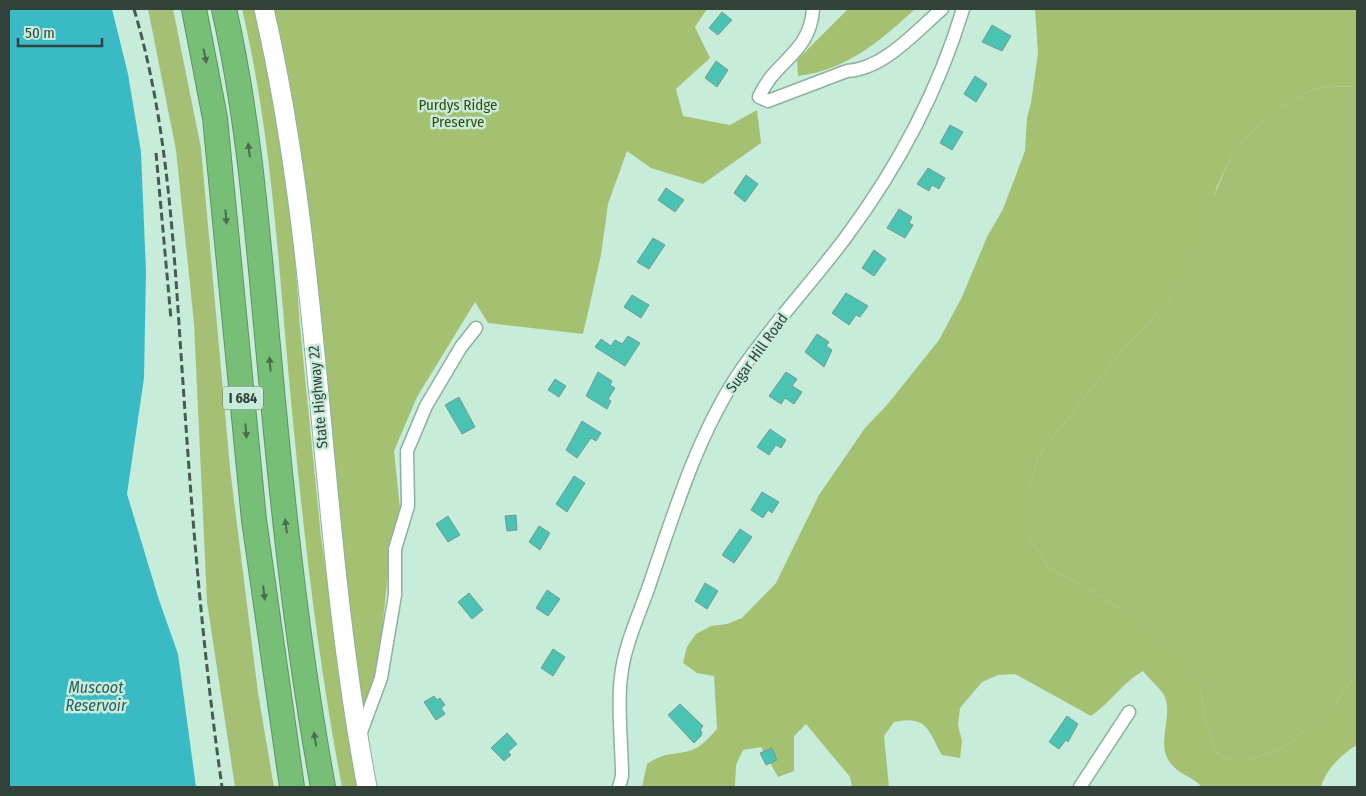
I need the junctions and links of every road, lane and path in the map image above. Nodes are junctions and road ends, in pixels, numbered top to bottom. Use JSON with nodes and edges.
{"nodes":[{"id":1,"x":194,"y":9,"type":"edge"},
{"id":2,"x":224,"y":9,"type":"edge"},
{"id":3,"x":264,"y":9,"type":"edge"},
{"id":4,"x":813,"y":9,"type":"edge"},
{"id":5,"x":942,"y":9,"type":"edge"},
{"id":6,"x":964,"y":9,"type":"edge"},
{"id":7,"x":476,"y":328,"type":"dead end"},
{"id":8,"x":1129,"y":712,"type":"dead end"},
{"id":9,"x":359,"y":737,"type":"junction"},
{"id":10,"x":292,"y":787,"type":"edge"},
{"id":11,"x":323,"y":787,"type":"edge"},
{"id":12,"x":367,"y":787,"type":"edge"},
{"id":13,"x":619,"y":787,"type":"edge"},
{"id":14,"x":1080,"y":787,"type":"edge"}],
"edges":[{"from":1,"to":10,"type":"highway","number":"I 684","one_way":true},
{"from":11,"to":2,"type":"highway","number":"I 684","one_way":true},
{"from":3,"to":9,"type":"main road","name":"State Highway 22"},
{"from":4,"to":5,"type":"street"},
{"from":6,"to":13,"type":"street","name":"Sugar Hill Road"},
{"from":7,"to":9,"type":"street"},
{"from":8,"to":14,"type":"street"},
{"from":9,"to":12,"type":"main road","name":"State Highway 22"}]}
